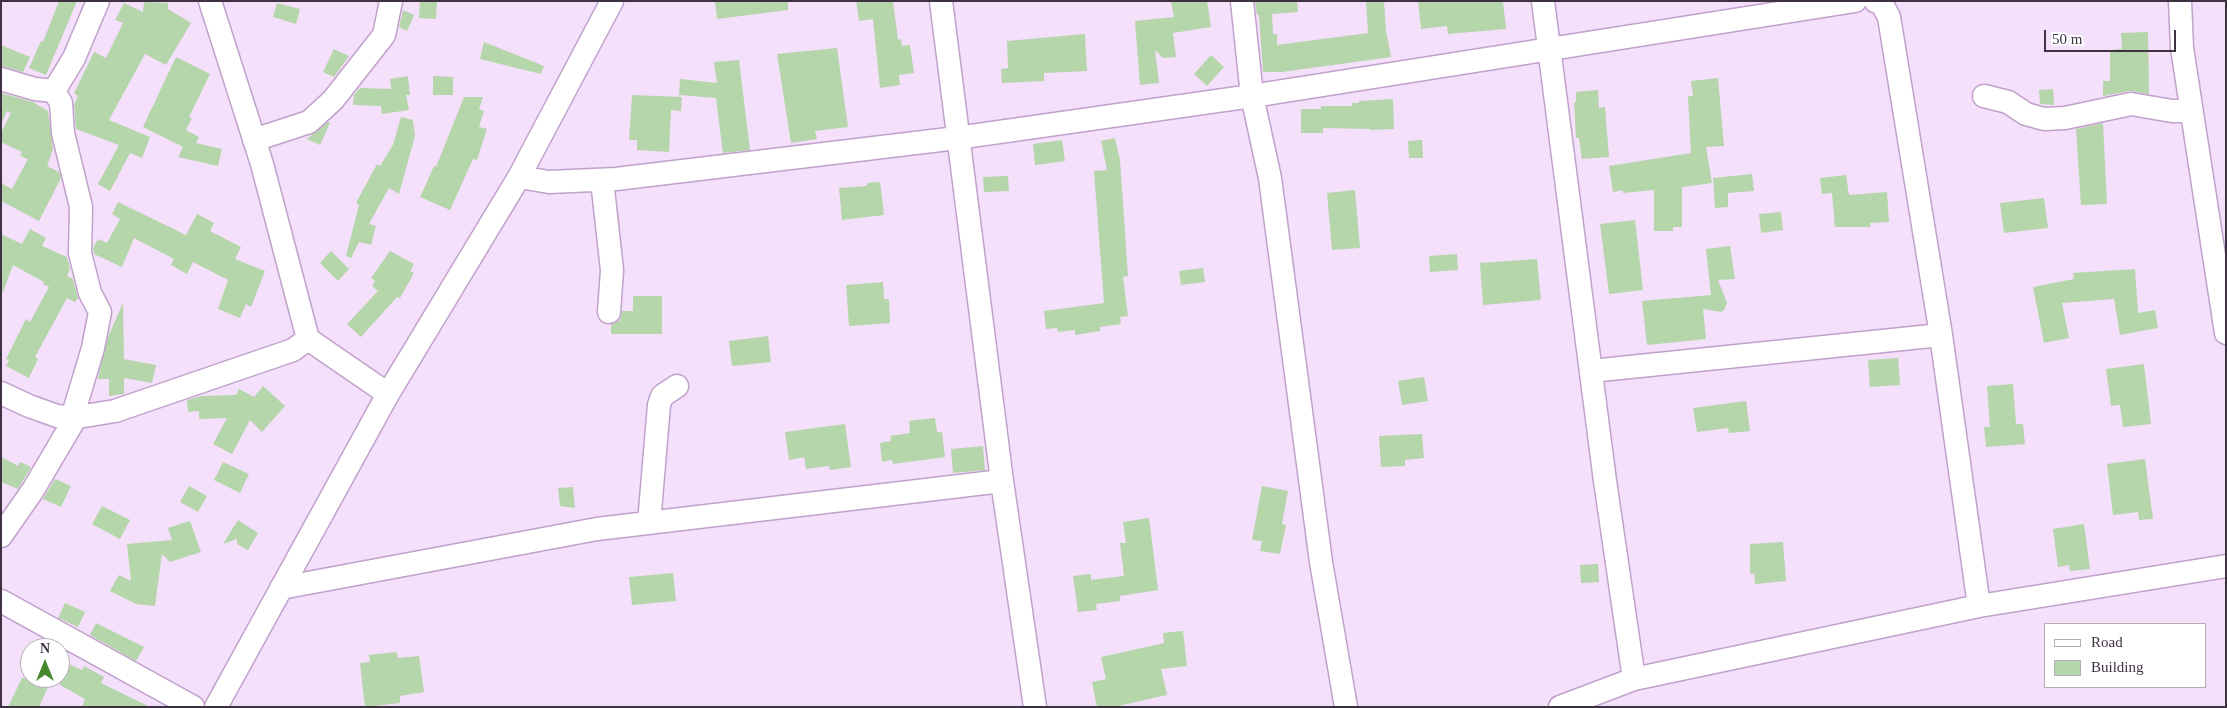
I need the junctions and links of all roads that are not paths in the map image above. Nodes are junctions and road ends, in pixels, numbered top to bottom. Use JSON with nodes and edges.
{"nodes":[{"id":1,"x":98,"y":1,"type":"edge"},
{"id":2,"x":210,"y":1,"type":"edge"},
{"id":3,"x":391,"y":1,"type":"edge"},
{"id":4,"x":612,"y":1,"type":"edge"},
{"id":5,"x":941,"y":1,"type":"edge"},
{"id":6,"x":1242,"y":1,"type":"edge"},
{"id":7,"x":1543,"y":1,"type":"edge"},
{"id":8,"x":1855,"y":1,"type":"edge"},
{"id":9,"x":2180,"y":1,"type":"edge"},
{"id":10,"x":1879,"y":2,"type":"edge"},
{"id":11,"x":1550,"y":50,"type":"junction"},
{"id":12,"x":1,"y":80,"type":"edge"},
{"id":13,"x":54,"y":91,"type":"junction"},
{"id":14,"x":1252,"y":96,"type":"junction"},
{"id":15,"x":1984,"y":96,"type":"dead end"},
{"id":16,"x":2192,"y":118,"type":"junction"},
{"id":17,"x":957,"y":138,"type":"junction"},
{"id":18,"x":254,"y":140,"type":"junction"},
{"id":19,"x":519,"y":177,"type":"junction"},
{"id":20,"x":602,"y":180,"type":"junction"},
{"id":21,"x":609,"y":312,"type":"dead end"},
{"id":22,"x":2226,"y":333,"type":"edge"},
{"id":23,"x":1941,"y":335,"type":"junction"},
{"id":24,"x":308,"y":339,"type":"junction"},
{"id":25,"x":1591,"y":371,"type":"junction"},
{"id":26,"x":677,"y":386,"type":"dead end"},
{"id":27,"x":1,"y":393,"type":"edge"},
{"id":28,"x":388,"y":394,"type":"junction"},
{"id":29,"x":74,"y":417,"type":"junction"},
{"id":30,"x":1002,"y":481,"type":"junction"},
{"id":31,"x":650,"y":523,"type":"junction"},
{"id":32,"x":1,"y":536,"type":"edge"},
{"id":33,"x":2226,"y":566,"type":"edge"},
{"id":34,"x":281,"y":588,"type":"junction"},
{"id":35,"x":1,"y":601,"type":"edge"},
{"id":36,"x":1979,"y":606,"type":"junction"},
{"id":37,"x":1634,"y":680,"type":"junction"},
{"id":38,"x":193,"y":707,"type":"edge"},
{"id":39,"x":216,"y":707,"type":"edge"},
{"id":40,"x":1035,"y":707,"type":"edge"},
{"id":41,"x":1346,"y":707,"type":"edge"},
{"id":42,"x":1560,"y":707,"type":"edge"}],
"edges":[{"from":1,"to":13,"type":"street"},
{"from":2,"to":18,"type":"street"},
{"from":3,"to":18,"type":"street"},
{"from":4,"to":19,"type":"street"},
{"from":5,"to":17,"type":"street"},
{"from":6,"to":14,"type":"street"},
{"from":7,"to":11,"type":"street"},
{"from":8,"to":11,"type":"street"},
{"from":9,"to":16,"type":"street"},
{"from":10,"to":23,"type":"street"},
{"from":11,"to":14,"type":"street"},
{"from":11,"to":25,"type":"street"},
{"from":12,"to":13,"type":"street"},
{"from":13,"to":29,"type":"street"},
{"from":14,"to":17,"type":"street"},
{"from":14,"to":41,"type":"street"},
{"from":15,"to":16,"type":"street"},
{"from":16,"to":22,"type":"street"},
{"from":17,"to":20,"type":"street"},
{"from":17,"to":30,"type":"street"},
{"from":18,"to":24,"type":"street"},
{"from":19,"to":20,"type":"street"},
{"from":19,"to":28,"type":"street"},
{"from":20,"to":21,"type":"street"},
{"from":23,"to":25,"type":"street"},
{"from":23,"to":36,"type":"street"},
{"from":24,"to":28,"type":"street"},
{"from":24,"to":29,"type":"street"},
{"from":25,"to":37,"type":"street"},
{"from":26,"to":31,"type":"street"},
{"from":27,"to":29,"type":"street"},
{"from":28,"to":34,"type":"street"},
{"from":29,"to":32,"type":"street"},
{"from":30,"to":31,"type":"street"},
{"from":30,"to":40,"type":"street"},
{"from":31,"to":34,"type":"street"},
{"from":33,"to":36,"type":"street"},
{"from":34,"to":39,"type":"street"},
{"from":35,"to":38,"type":"street"},
{"from":36,"to":37,"type":"street"},
{"from":37,"to":42,"type":"street"}]}
